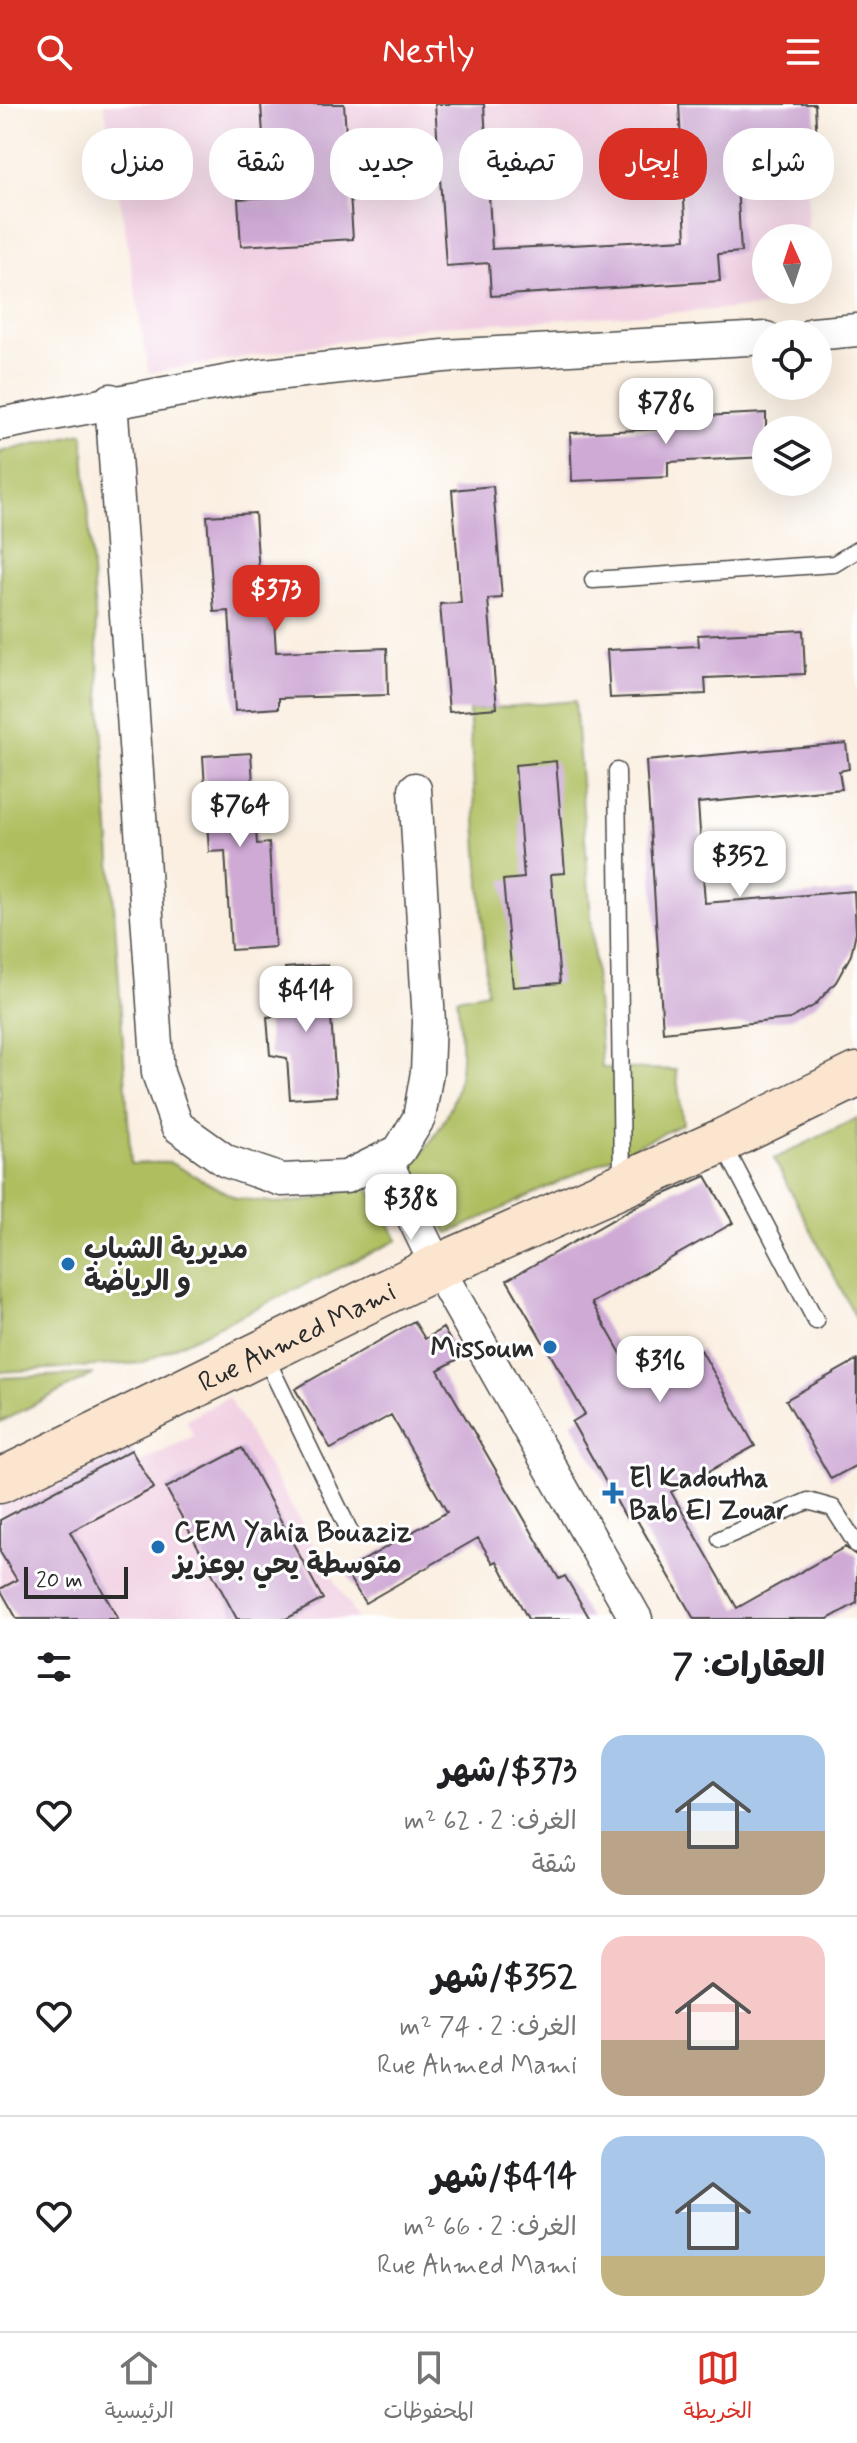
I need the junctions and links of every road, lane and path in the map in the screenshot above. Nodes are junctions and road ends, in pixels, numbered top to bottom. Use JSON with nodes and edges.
{"nodes":[{"id":1,"x":857,"y":330,"type":"edge"},
{"id":2,"x":832,"y":332,"type":"edge"},
{"id":3,"x":752,"y":339,"type":"edge"},
{"id":4,"x":111,"y":400,"type":"junction"},
{"id":5,"x":0,"y":424,"type":"edge"},
{"id":6,"x":857,"y":550,"type":"edge"},
{"id":7,"x":593,"y":580,"type":"dead end"},
{"id":8,"x":617,"y":771,"type":"dead end"},
{"id":9,"x":415,"y":789,"type":"dead end"},
{"id":10,"x":857,"y":1075,"type":"edge"},
{"id":11,"x":722,"y":1141,"type":"junction"},
{"id":12,"x":386,"y":1161,"type":"junction"},
{"id":13,"x":622,"y":1183,"type":"junction"},
{"id":14,"x":437,"y":1267,"type":"junction"},
{"id":15,"x":816,"y":1321,"type":"dead end"},
{"id":16,"x":262,"y":1350,"type":"junction"},
{"id":17,"x":0,"y":1481,"type":"edge"},
{"id":18,"x":351,"y":1534,"type":"dead end"},
{"id":19,"x":720,"y":1539,"type":"dead end"},
{"id":20,"x":857,"y":1545,"type":"edge"},
{"id":21,"x":636,"y":1619,"type":"edge"}],
"edges":[{"from":1,"to":2,"type":"street"},
{"from":3,"to":4,"type":"street"},
{"from":4,"to":5,"type":"street"},
{"from":4,"to":12,"type":"street"},
{"from":6,"to":7,"type":"lane"},
{"from":8,"to":13,"type":"lane"},
{"from":9,"to":12,"type":"street"},
{"from":10,"to":11,"type":"street","name":"Rue Ahmed Mami"},
{"from":11,"to":13,"type":"street","name":"Rue Ahmed Mami"},
{"from":11,"to":15,"type":"lane"},
{"from":12,"to":14,"type":"street"},
{"from":13,"to":14,"type":"street","name":"Rue Ahmed Mami"},
{"from":14,"to":16,"type":"street","name":"Rue Ahmed Mami"},
{"from":14,"to":21,"type":"street"},
{"from":16,"to":17,"type":"street","name":"Rue Ahmed Mami"},
{"from":16,"to":18,"type":"lane"},
{"from":19,"to":20,"type":"lane"}]}
